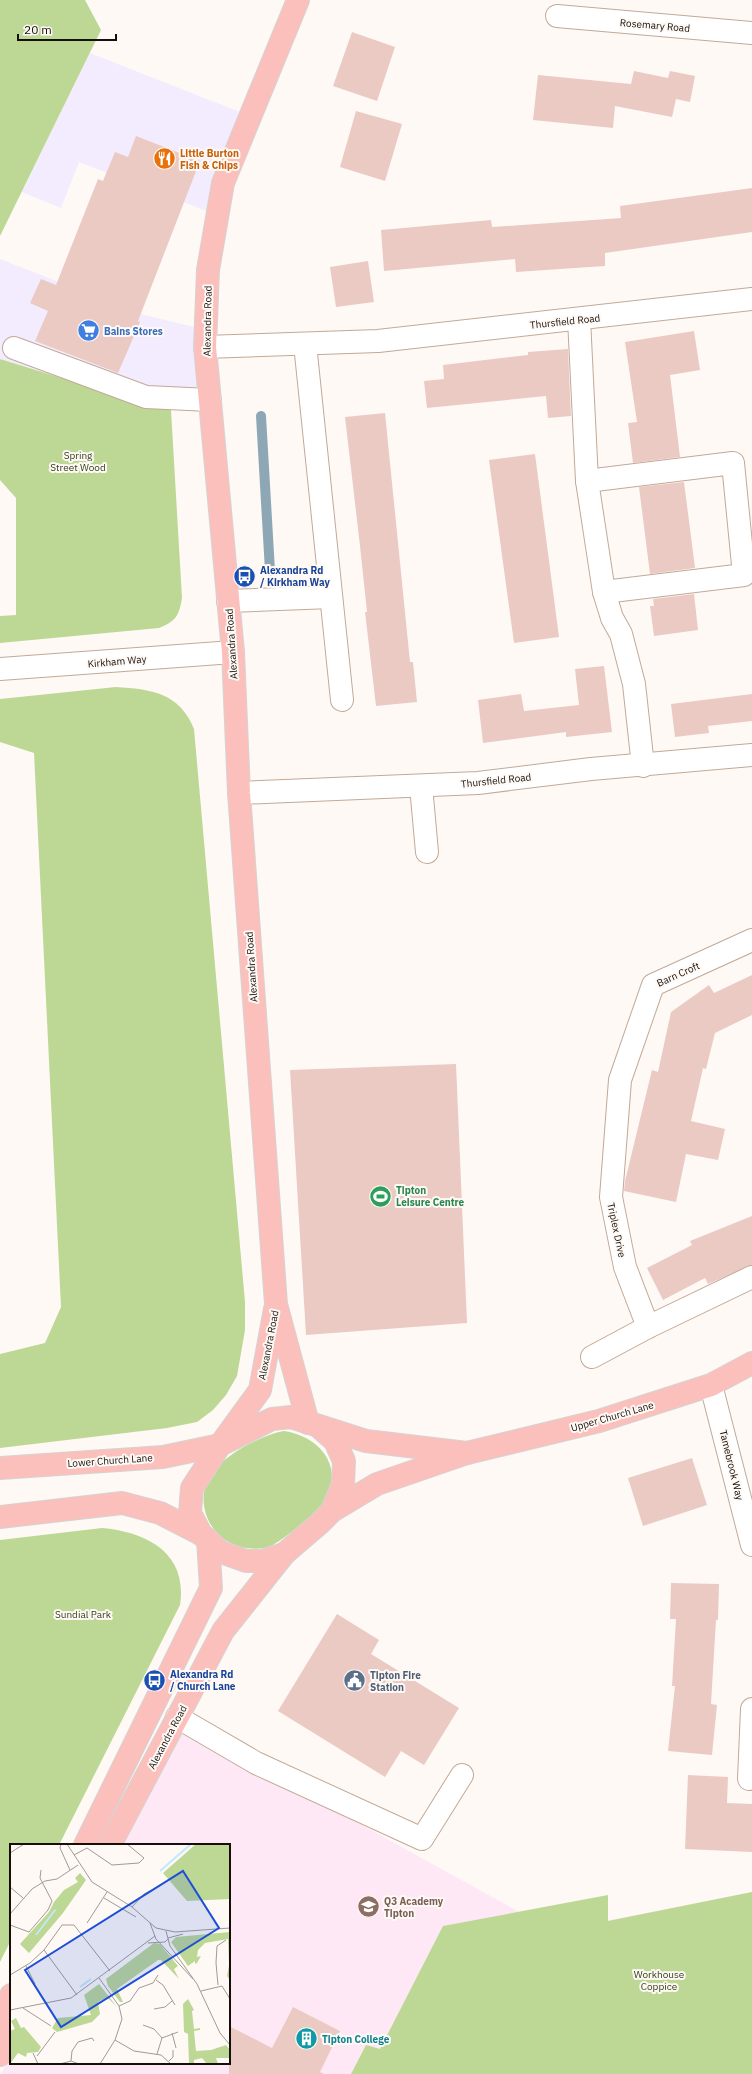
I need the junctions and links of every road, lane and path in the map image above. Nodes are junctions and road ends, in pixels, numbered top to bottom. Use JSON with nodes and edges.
{"nodes":[{"id":1,"x":298,"y":0,"type":"edge"},
{"id":2,"x":557,"y":16,"type":"dead end"},
{"id":3,"x":752,"y":33,"type":"edge"},
{"id":4,"x":752,"y":299,"type":"edge"},
{"id":5,"x":579,"y":320,"type":"junction"},
{"id":6,"x":305,"y":344,"type":"junction"},
{"id":7,"x":205,"y":347,"type":"junction"},
{"id":8,"x":14,"y":348,"type":"dead end"},
{"id":9,"x":210,"y":400,"type":"junction"},
{"id":10,"x":587,"y":481,"type":"junction"},
{"id":11,"x":604,"y":592,"type":"junction"},
{"id":12,"x":331,"y":597,"type":"junction"},
{"id":13,"x":228,"y":601,"type":"junction"},
{"id":14,"x":233,"y":652,"type":"junction"},
{"id":15,"x":0,"y":670,"type":"edge"},
{"id":16,"x":342,"y":700,"type":"dead end"},
{"id":17,"x":752,"y":755,"type":"edge"},
{"id":18,"x":643,"y":766,"type":"junction"},
{"id":19,"x":421,"y":786,"type":"junction"},
{"id":20,"x":239,"y":793,"type":"junction"},
{"id":21,"x":427,"y":852,"type":"dead end"},
{"id":22,"x":752,"y":940,"type":"edge"},
{"id":23,"x":620,"y":1080,"type":"joint"},
{"id":24,"x":752,"y":1277,"type":"edge"},
{"id":25,"x":276,"y":1304,"type":"junction"},
{"id":26,"x":648,"y":1327,"type":"junction"},
{"id":27,"x":592,"y":1357,"type":"dead end"},
{"id":28,"x":752,"y":1363,"type":"edge"},
{"id":29,"x":711,"y":1385,"type":"junction"},
{"id":30,"x":313,"y":1424,"type":"junction"},
{"id":31,"x":220,"y":1445,"type":"junction"},
{"id":32,"x":467,"y":1453,"type":"junction"},
{"id":33,"x":0,"y":1468,"type":"edge"},
{"id":34,"x":332,"y":1511,"type":"junction"},
{"id":35,"x":0,"y":1516,"type":"edge"},
{"id":36,"x":205,"y":1537,"type":"junction"},
{"id":37,"x":752,"y":1545,"type":"edge"},
{"id":38,"x":284,"y":1554,"type":"junction"},
{"id":39,"x":752,"y":1709,"type":"edge"},
{"id":40,"x":178,"y":1717,"type":"junction"},
{"id":41,"x":462,"y":1775,"type":"dead end"},
{"id":42,"x":749,"y":1779,"type":"dead end"},
{"id":43,"x":85,"y":1844,"type":"edge"},
{"id":44,"x":111,"y":1844,"type":"edge"},
{"id":45,"x":10,"y":1998,"type":"edge"},
{"id":46,"x":0,"y":2027,"type":"edge"},
{"id":47,"x":10,"y":2036,"type":"edge"},
{"id":48,"x":0,"y":2055,"type":"edge"}],
"edges":[{"from":1,"to":7,"type":"main road","name":"Alexandra Road"},
{"from":2,"to":3,"type":"street","name":"Rosemary Road"},
{"from":4,"to":5,"type":"street","name":"Thursfield Road"},
{"from":5,"to":6,"type":"street","name":"Thursfield Road"},
{"from":5,"to":10,"type":"street"},
{"from":6,"to":7,"type":"street","name":"Thursfield Road"},
{"from":6,"to":12,"type":"street"},
{"from":7,"to":9,"type":"main road","name":"Alexandra Road"},
{"from":8,"to":9,"type":"street"},
{"from":9,"to":13,"type":"main road","name":"Alexandra Road"},
{"from":10,"to":11,"type":"street"},
{"from":10,"to":11,"type":"street"},
{"from":11,"to":18,"type":"street"},
{"from":12,"to":13,"type":"street"},
{"from":12,"to":16,"type":"street"},
{"from":13,"to":14,"type":"main road","name":"Alexandra Road"},
{"from":14,"to":15,"type":"street","name":"Kirkham Way"},
{"from":14,"to":20,"type":"main road","name":"Alexandra Road"},
{"from":17,"to":18,"type":"street","name":"Thursfield Road"},
{"from":18,"to":19,"type":"street","name":"Thursfield Road"},
{"from":19,"to":20,"type":"street","name":"Thursfield Road"},
{"from":19,"to":21,"type":"street"},
{"from":20,"to":25,"type":"main road","name":"Alexandra Road"},
{"from":22,"to":23,"type":"street","name":"Barn Croft"},
{"from":23,"to":26,"type":"street","name":"Triplex Drive"},
{"from":24,"to":26,"type":"street"},
{"from":25,"to":30,"type":"main road","name":"Alexandra Road"},
{"from":25,"to":31,"type":"main road","name":"Alexandra Road"},
{"from":26,"to":27,"type":"street"},
{"from":28,"to":29,"type":"main road","name":"Upper Church Lane"},
{"from":29,"to":32,"type":"main road","name":"Upper Church Lane"},
{"from":29,"to":37,"type":"street","name":"Tamebrook Way"},
{"from":30,"to":31,"type":"main road","name":"Lower Church Lane"},
{"from":30,"to":32,"type":"main road","name":"Upper Church Lane"},
{"from":30,"to":34,"type":"main road"},
{"from":31,"to":33,"type":"main road","name":"Lower Church Lane"},
{"from":31,"to":36,"type":"main road","name":"Alexandra Road"},
{"from":32,"to":34,"type":"main road","name":"Upper Church Lane"},
{"from":34,"to":38,"type":"main road","name":"Upper Church Lane"},
{"from":35,"to":36,"type":"main road"},
{"from":36,"to":38,"type":"main road"},
{"from":36,"to":43,"type":"main road"},
{"from":38,"to":40,"type":"main road","name":"Alexandra Road"},
{"from":39,"to":42,"type":"street"},
{"from":40,"to":41,"type":"street"},
{"from":40,"to":44,"type":"main road","name":"Alexandra Road"},
{"from":45,"to":46,"type":"main road"},
{"from":47,"to":48,"type":"main road"}]}
